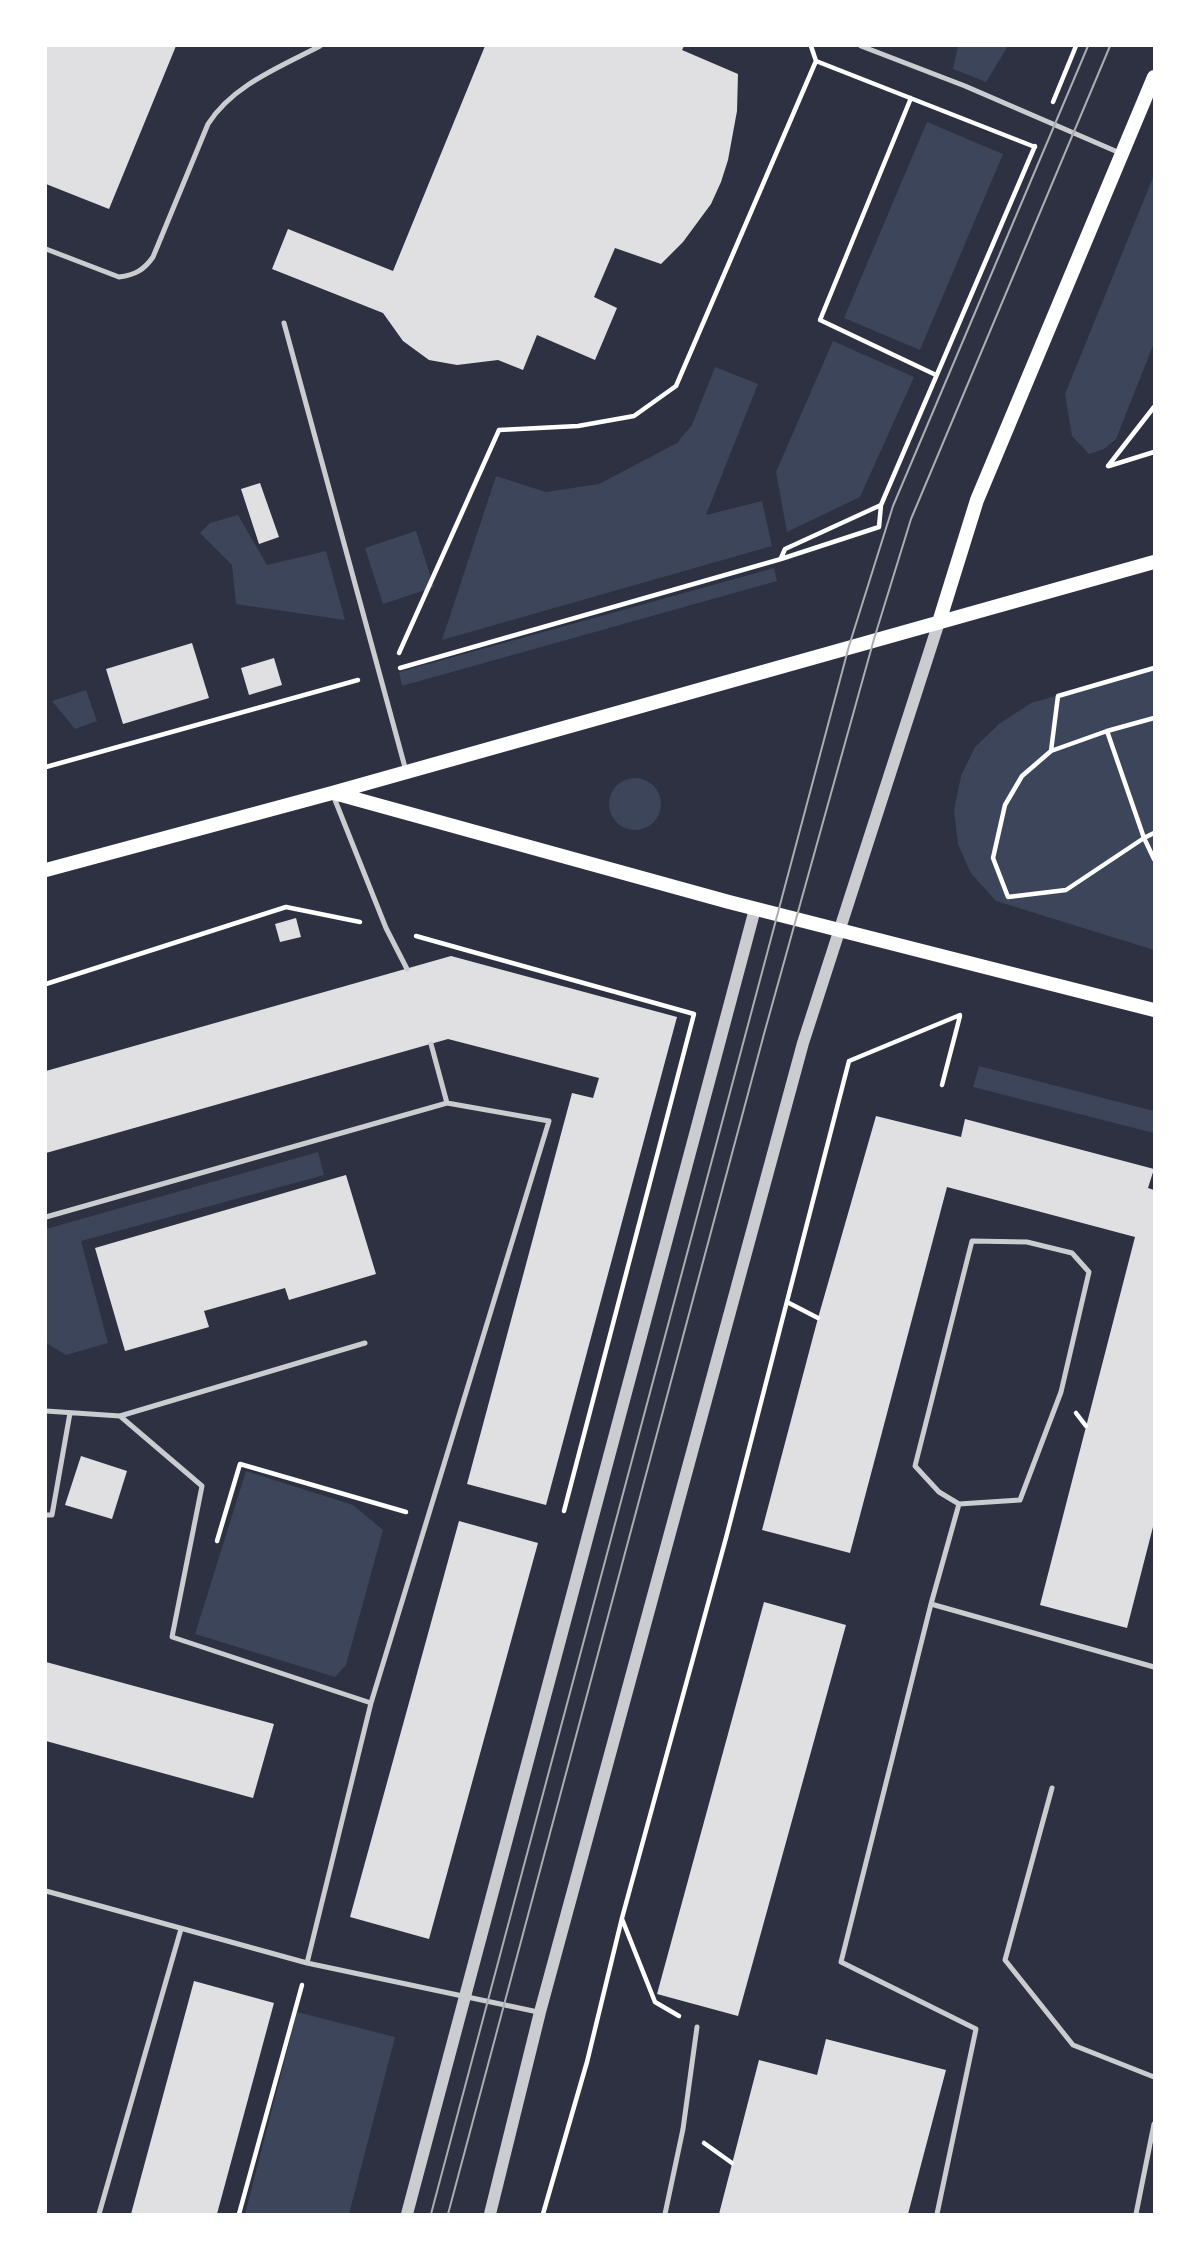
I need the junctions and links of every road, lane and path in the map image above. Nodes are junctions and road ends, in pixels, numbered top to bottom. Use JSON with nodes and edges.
{"nodes":[{"id":1,"x":320,"y":46,"type":"edge"},
{"id":2,"x":811,"y":46,"type":"edge"},
{"id":3,"x":861,"y":46,"type":"edge"},
{"id":4,"x":1076,"y":46,"type":"edge"},
{"id":5,"x":816,"y":61,"type":"junction"},
{"id":6,"x":1154,"y":77,"type":"edge"},
{"id":7,"x":911,"y":98,"type":"junction"},
{"id":8,"x":1045,"y":121,"type":"junction"},
{"id":9,"x":1034,"y":146,"type":"junction"},
{"id":10,"x":1122,"y":154,"type":"junction"},
{"id":11,"x":46,"y":249,"type":"edge"},
{"id":12,"x":284,"y":323,"type":"dead end"},
{"id":13,"x":936,"y":375,"type":"junction"},
{"id":14,"x":1154,"y":407,"type":"edge"},
{"id":15,"x":1154,"y":452,"type":"edge"},
{"id":16,"x":881,"y":505,"type":"junction"},
{"id":17,"x":781,"y":559,"type":"junction"},
{"id":18,"x":1154,"y":562,"type":"edge"},
{"id":19,"x":939,"y":622,"type":"junction"},
{"id":20,"x":1154,"y":668,"type":"edge"},
{"id":21,"x":391,"y":671,"type":"junction"},
{"id":22,"x":379,"y":674,"type":"junction"},
{"id":23,"x":1154,"y":718,"type":"edge"},
{"id":24,"x":1107,"y":731,"type":"junction"},
{"id":25,"x":1051,"y":751,"type":"junction"},
{"id":26,"x":46,"y":767,"type":"edge"},
{"id":27,"x":405,"y":771,"type":"junction"},
{"id":28,"x":332,"y":793,"type":"junction"},
{"id":29,"x":1154,"y":833,"type":"edge"},
{"id":30,"x":1144,"y":838,"type":"junction"},
{"id":31,"x":1154,"y":859,"type":"edge"},
{"id":32,"x":46,"y":870,"type":"edge"},
{"id":33,"x":755,"y":909,"type":"junction"},
{"id":34,"x":386,"y":928,"type":"junction"},
{"id":35,"x":840,"y":929,"type":"junction"},
{"id":36,"x":407,"y":969,"type":"dead end"},
{"id":37,"x":46,"y":984,"type":"edge"},
{"id":38,"x":1154,"y":1010,"type":"edge"},
{"id":39,"x":694,"y":1014,"type":"dead end"},
{"id":40,"x":430,"y":1044,"type":"dead end"},
{"id":41,"x":942,"y":1086,"type":"dead end"},
{"id":42,"x":447,"y":1103,"type":"junction"},
{"id":43,"x":46,"y":1217,"type":"edge"},
{"id":44,"x":787,"y":1302,"type":"junction"},
{"id":45,"x":818,"y":1318,"type":"dead end"},
{"id":46,"x":365,"y":1343,"type":"dead end"},
{"id":47,"x":46,"y":1411,"type":"edge"},
{"id":48,"x":70,"y":1413,"type":"junction"},
{"id":49,"x":120,"y":1416,"type":"junction"},
{"id":50,"x":959,"y":1504,"type":"junction"},
{"id":51,"x":46,"y":1515,"type":"edge"},
{"id":52,"x":428,"y":1518,"type":"junction"},
{"id":53,"x":214,"y":1553,"type":"dead end"},
{"id":54,"x":931,"y":1604,"type":"junction"},
{"id":55,"x":1154,"y":1667,"type":"edge"},
{"id":56,"x":371,"y":1703,"type":"junction"},
{"id":57,"x":1052,"y":1788,"type":"dead end"},
{"id":58,"x":46,"y":1891,"type":"edge"},
{"id":59,"x":622,"y":1918,"type":"junction"},
{"id":60,"x":181,"y":1929,"type":"junction"},
{"id":61,"x":307,"y":1964,"type":"junction"},
{"id":62,"x":466,"y":1996,"type":"junction"},
{"id":63,"x":541,"y":2012,"type":"junction"},
{"id":64,"x":697,"y":2027,"type":"joint"},
{"id":65,"x":1154,"y":2077,"type":"edge"},
{"id":66,"x":1154,"y":2124,"type":"edge"},
{"id":67,"x":683,"y":2129,"type":"junction"},
{"id":68,"x":732,"y":2163,"type":"dead end"},
{"id":69,"x":99,"y":2214,"type":"edge"},
{"id":70,"x":239,"y":2214,"type":"edge"},
{"id":71,"x":407,"y":2214,"type":"edge"},
{"id":72,"x":490,"y":2214,"type":"edge"},
{"id":73,"x":543,"y":2214,"type":"edge"},
{"id":74,"x":665,"y":2214,"type":"edge"},
{"id":75,"x":937,"y":2214,"type":"edge"},
{"id":76,"x":1136,"y":2214,"type":"edge"}],
"edges":[{"from":1,"to":11,"type":"lane"},
{"from":2,"to":5,"type":"path"},
{"from":3,"to":8,"type":"lane"},
{"from":4,"to":8,"type":"path"},
{"from":5,"to":7,"type":"path"},
{"from":5,"to":21,"type":"path"},
{"from":6,"to":10,"type":"main road"},
{"from":7,"to":9,"type":"path"},
{"from":7,"to":13,"type":"path"},
{"from":8,"to":9,"type":"path"},
{"from":8,"to":10,"type":"lane"},
{"from":9,"to":13,"type":"path"},
{"from":10,"to":19,"type":"main road"},
{"from":12,"to":22,"type":"lane"},
{"from":13,"to":16,"type":"path"},
{"from":14,"to":15,"type":"path"},
{"from":16,"to":17,"type":"path"},
{"from":16,"to":17,"type":"path"},
{"from":17,"to":21,"type":"path"},
{"from":18,"to":19,"type":"main road"},
{"from":19,"to":27,"type":"main road"},
{"from":19,"to":35,"type":"street"},
{"from":20,"to":25,"type":"path"},
{"from":21,"to":22,"type":"path"},
{"from":22,"to":26,"type":"path"},
{"from":22,"to":27,"type":"lane"},
{"from":23,"to":24,"type":"path"},
{"from":24,"to":25,"type":"path"},
{"from":24,"to":30,"type":"path"},
{"from":25,"to":30,"type":"path"},
{"from":27,"to":28,"type":"main road"},
{"from":28,"to":32,"type":"main road"},
{"from":28,"to":33,"type":"main road"},
{"from":28,"to":34,"type":"lane"},
{"from":29,"to":30,"type":"path"},
{"from":30,"to":31,"type":"path"},
{"from":33,"to":35,"type":"main road"},
{"from":33,"to":62,"type":"street"},
{"from":34,"to":36,"type":"lane"},
{"from":34,"to":37,"type":"path"},
{"from":34,"to":39,"type":"path"},
{"from":35,"to":38,"type":"main road"},
{"from":35,"to":63,"type":"street"},
{"from":40,"to":42,"type":"lane"},
{"from":41,"to":44,"type":"path"},
{"from":42,"to":43,"type":"lane"},
{"from":42,"to":52,"type":"lane"},
{"from":44,"to":45,"type":"path"},
{"from":44,"to":59,"type":"path"},
{"from":46,"to":49,"type":"lane"},
{"from":47,"to":48,"type":"lane"},
{"from":48,"to":49,"type":"lane"},
{"from":48,"to":51,"type":"lane"},
{"from":49,"to":56,"type":"lane"},
{"from":50,"to":50,"type":"lane"},
{"from":50,"to":54,"type":"lane"},
{"from":52,"to":53,"type":"path"},
{"from":52,"to":56,"type":"lane"},
{"from":54,"to":55,"type":"lane"},
{"from":54,"to":75,"type":"lane"},
{"from":56,"to":61,"type":"lane"},
{"from":57,"to":65,"type":"lane"},
{"from":58,"to":60,"type":"lane"},
{"from":59,"to":64,"type":"path"},
{"from":59,"to":73,"type":"path"},
{"from":60,"to":61,"type":"lane"},
{"from":60,"to":69,"type":"lane"},
{"from":61,"to":62,"type":"lane"},
{"from":61,"to":70,"type":"path"},
{"from":62,"to":63,"type":"lane"},
{"from":62,"to":71,"type":"street"},
{"from":63,"to":72,"type":"street"},
{"from":64,"to":67,"type":"lane"},
{"from":66,"to":76,"type":"lane"},
{"from":67,"to":68,"type":"path"},
{"from":67,"to":74,"type":"lane"}]}
